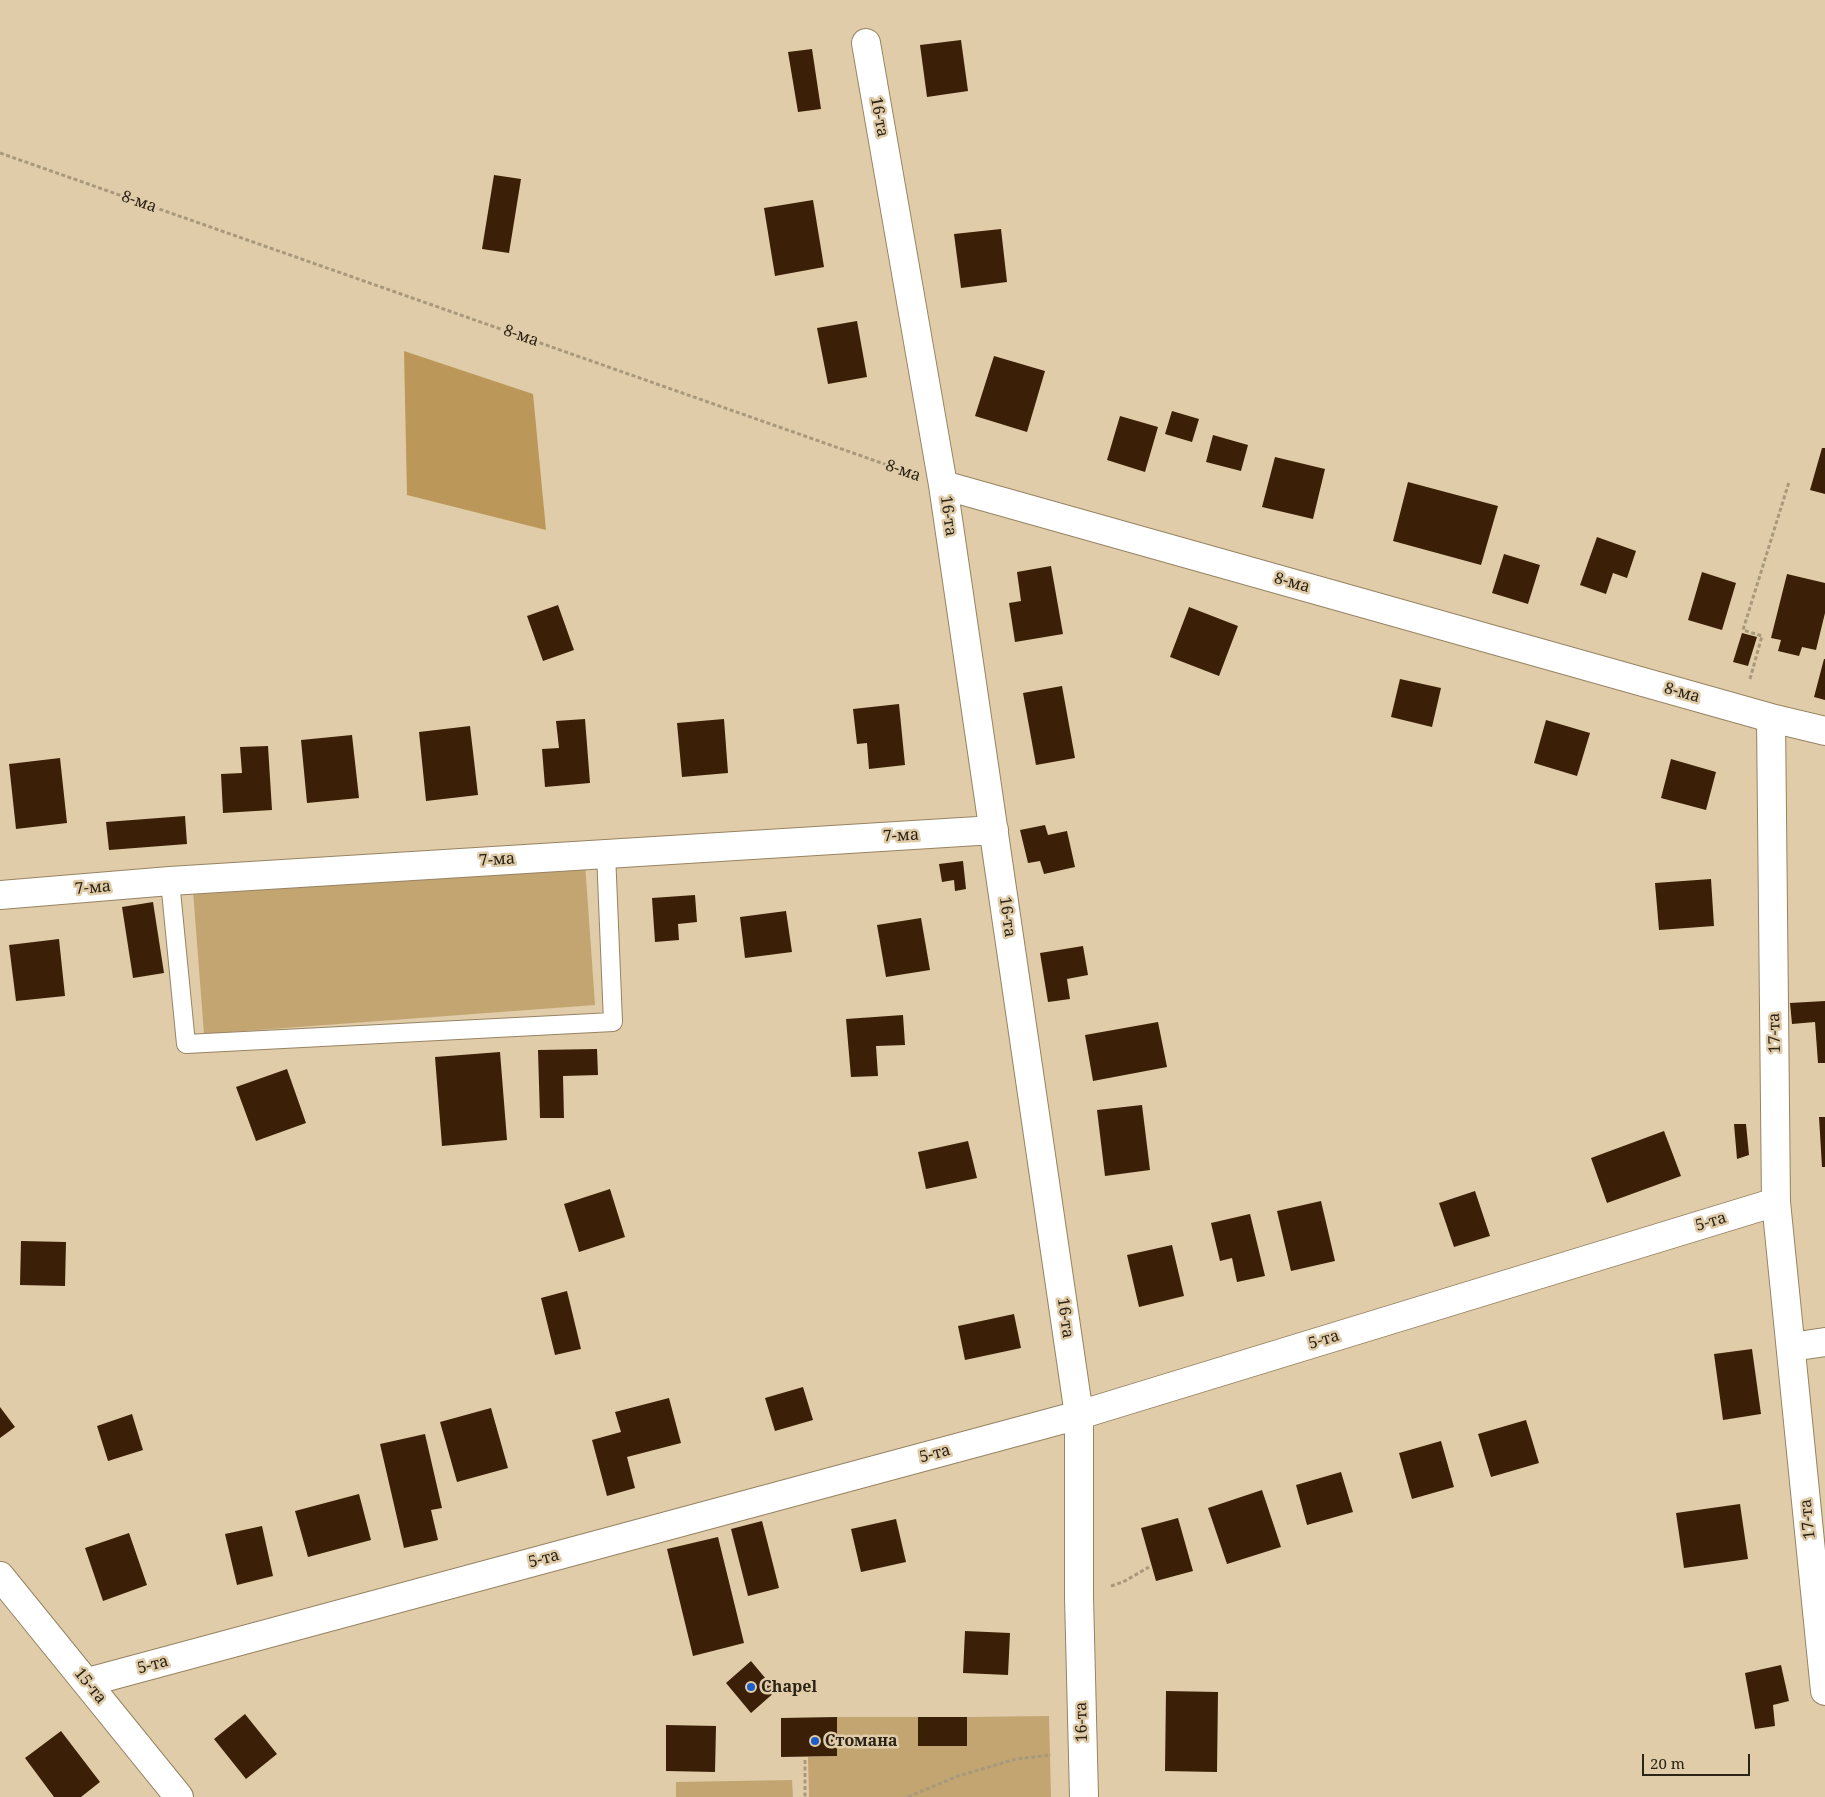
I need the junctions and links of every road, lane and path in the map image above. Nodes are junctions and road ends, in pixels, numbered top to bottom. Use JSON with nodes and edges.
{"nodes":[{"id":1,"x":866,"y":43,"type":"dead end"},
{"id":2,"x":0,"y":153,"type":"edge"},
{"id":3,"x":1789,"y":482,"type":"dead end"},
{"id":4,"x":944,"y":485,"type":"junction"},
{"id":5,"x":1743,"y":710,"type":"junction"},
{"id":6,"x":1771,"y":718,"type":"junction"},
{"id":7,"x":1825,"y":730,"type":"edge"},
{"id":8,"x":994,"y":830,"type":"junction"},
{"id":9,"x":606,"y":853,"type":"junction"},
{"id":10,"x":170,"y":882,"type":"junction"},
{"id":11,"x":0,"y":895,"type":"edge"},
{"id":12,"x":1776,"y":1202,"type":"junction"},
{"id":13,"x":1825,"y":1342,"type":"edge"},
{"id":14,"x":1791,"y":1347,"type":"junction"},
{"id":15,"x":1079,"y":1415,"type":"junction"},
{"id":16,"x":1149,"y":1568,"type":"dead end"},
{"id":17,"x":0,"y":1576,"type":"edge"},
{"id":18,"x":1079,"y":1597,"type":"junction"},
{"id":19,"x":88,"y":1682,"type":"junction"},
{"id":20,"x":1825,"y":1691,"type":"edge"},
{"id":21,"x":1083,"y":1752,"type":"junction"},
{"id":22,"x":805,"y":1760,"type":"dead end"},
{"id":23,"x":179,"y":1797,"type":"edge"},
{"id":24,"x":805,"y":1797,"type":"edge"},
{"id":25,"x":908,"y":1797,"type":"edge"},
{"id":26,"x":1084,"y":1797,"type":"edge"}],
"edges":[{"from":1,"to":4,"type":"street","name":"16-та"},
{"from":2,"to":4,"type":"path","name":"8-ма"},
{"from":3,"to":5,"type":"path"},
{"from":4,"to":5,"type":"street","name":"8-ма"},
{"from":4,"to":8,"type":"street","name":"16-та"},
{"from":5,"to":6,"type":"street","name":"8-ма"},
{"from":6,"to":7,"type":"street","name":"8-ма"},
{"from":6,"to":12,"type":"street","name":"17-та"},
{"from":8,"to":9,"type":"street","name":"7-ма"},
{"from":8,"to":15,"type":"street","name":"16-та"},
{"from":9,"to":10,"type":"street","name":"7-ма"},
{"from":9,"to":10,"type":"lane"},
{"from":10,"to":11,"type":"street","name":"7-ма"},
{"from":12,"to":14,"type":"street","name":"17-та"},
{"from":12,"to":15,"type":"street","name":"5-та"},
{"from":13,"to":14,"type":"street"},
{"from":14,"to":20,"type":"street","name":"17-та"},
{"from":15,"to":18,"type":"street","name":"16-та"},
{"from":15,"to":19,"type":"street","name":"5-та"},
{"from":16,"to":18,"type":"path"},
{"from":17,"to":19,"type":"street","name":"15-та"},
{"from":18,"to":21,"type":"street","name":"16-та"},
{"from":19,"to":23,"type":"street","name":"15-та"},
{"from":21,"to":25,"type":"path"},
{"from":21,"to":26,"type":"street","name":"16-та"},
{"from":22,"to":24,"type":"path"}]}
